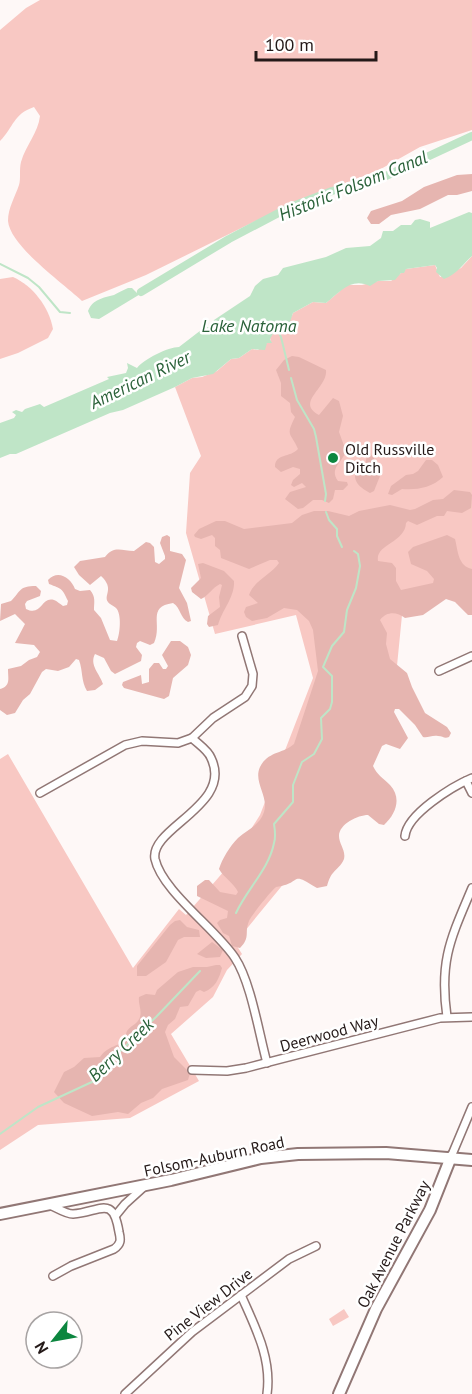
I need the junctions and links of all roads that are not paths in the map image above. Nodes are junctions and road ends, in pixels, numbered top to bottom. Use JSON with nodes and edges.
{"nodes":[{"id":1,"x":242,"y":636,"type":"dead end"},
{"id":2,"x":472,"y":656,"type":"edge"},
{"id":3,"x":439,"y":671,"type":"dead end"},
{"id":4,"x":192,"y":738,"type":"junction"},
{"id":5,"x":469,"y":779,"type":"edge"},
{"id":6,"x":40,"y":793,"type":"dead end"},
{"id":7,"x":472,"y":793,"type":"edge"},
{"id":8,"x":405,"y":836,"type":"dead end"},
{"id":9,"x":472,"y":888,"type":"edge"},
{"id":10,"x":447,"y":1017,"type":"junction"},
{"id":11,"x":472,"y":1017,"type":"edge"},
{"id":12,"x":267,"y":1063,"type":"junction"},
{"id":13,"x":192,"y":1070,"type":"dead end"},
{"id":14,"x":472,"y":1107,"type":"edge"},
{"id":15,"x":452,"y":1157,"type":"junction"},
{"id":16,"x":472,"y":1160,"type":"edge"},
{"id":17,"x":146,"y":1185,"type":"junction"},
{"id":18,"x":50,"y":1205,"type":"junction"},
{"id":19,"x":0,"y":1214,"type":"edge"},
{"id":20,"x":117,"y":1215,"type":"junction"},
{"id":21,"x":316,"y":1246,"type":"dead end"},
{"id":22,"x":54,"y":1276,"type":"dead end"},
{"id":23,"x":241,"y":1295,"type":"junction"},
{"id":24,"x":125,"y":1394,"type":"edge"},
{"id":25,"x":267,"y":1394,"type":"edge"},
{"id":26,"x":339,"y":1394,"type":"edge"}],
"edges":[{"from":1,"to":4,"type":"street"},
{"from":2,"to":3,"type":"street"},
{"from":4,"to":6,"type":"street"},
{"from":4,"to":12,"type":"street"},
{"from":5,"to":7,"type":"street"},
{"from":5,"to":8,"type":"street"},
{"from":9,"to":10,"type":"street"},
{"from":10,"to":11,"type":"street","name":"Deerwood Way"},
{"from":10,"to":12,"type":"street","name":"Deerwood Way"},
{"from":12,"to":13,"type":"street","name":"Deerwood Way"},
{"from":14,"to":15,"type":"street","name":"Oak Avenue Parkway"},
{"from":15,"to":16,"type":"main road","name":"Folsom-Auburn Road"},
{"from":15,"to":17,"type":"main road","name":"Folsom-Auburn Road"},
{"from":15,"to":26,"type":"main road","name":"Oak Avenue Parkway"},
{"from":17,"to":18,"type":"main road","name":"Folsom-Auburn Road"},
{"from":17,"to":20,"type":"street"},
{"from":18,"to":19,"type":"main road","name":"Folsom-Auburn Road"},
{"from":18,"to":20,"type":"street"},
{"from":20,"to":22,"type":"street"},
{"from":21,"to":23,"type":"street","name":"Pine View Drive"},
{"from":23,"to":24,"type":"street","name":"Pine View Drive"},
{"from":23,"to":25,"type":"street"}]}
